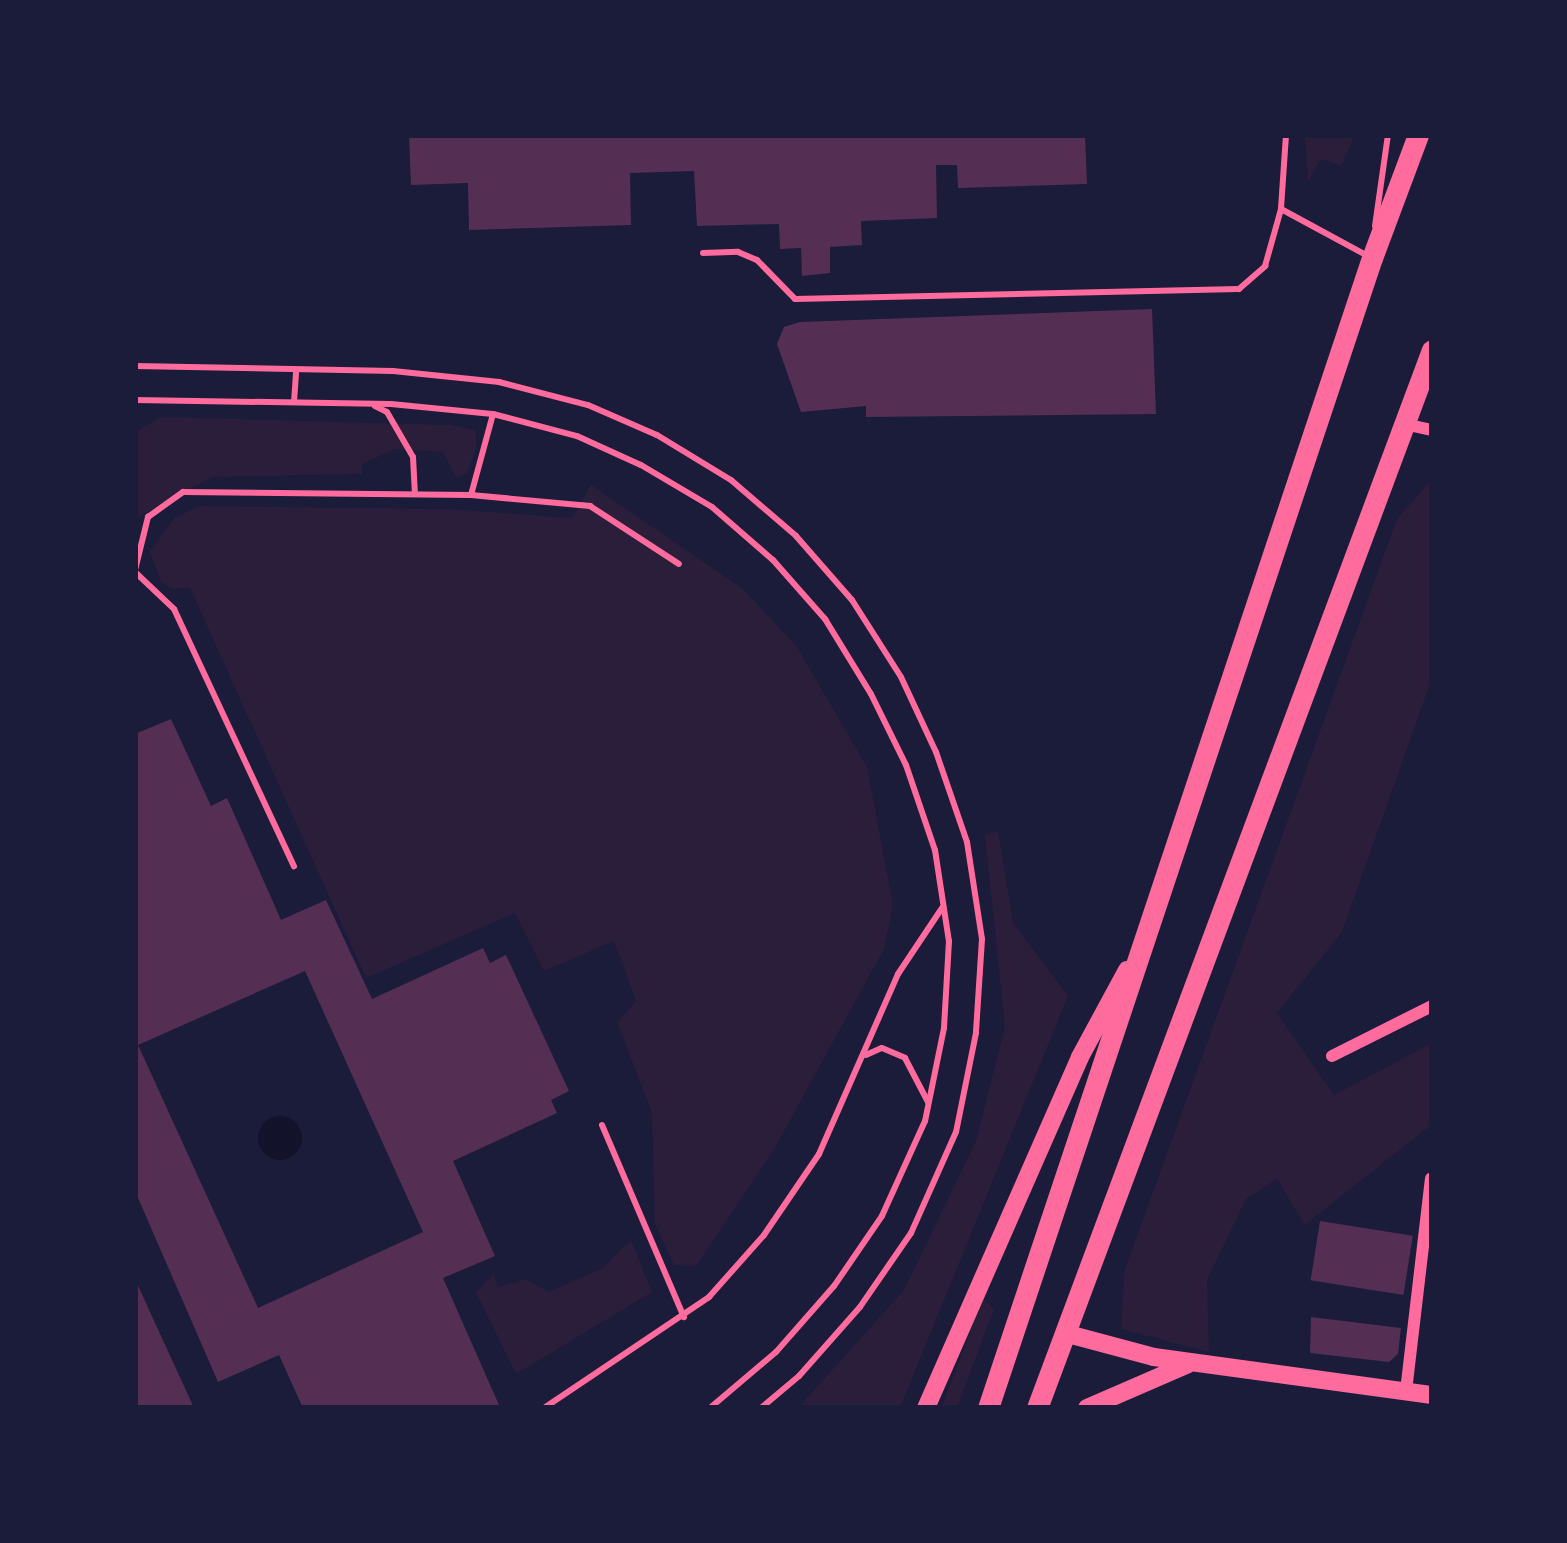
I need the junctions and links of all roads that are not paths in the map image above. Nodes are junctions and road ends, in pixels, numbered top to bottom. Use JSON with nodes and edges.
{"nodes":[{"id":1,"x":1286,"y":135,"type":"edge"},
{"id":2,"x":1388,"y":135,"type":"edge"},
{"id":3,"x":1418,"y":135,"type":"edge"},
{"id":4,"x":1281,"y":209,"type":"junction"},
{"id":5,"x":703,"y":253,"type":"dead end"},
{"id":6,"x":1372,"y":258,"type":"junction"},
{"id":7,"x":1432,"y":350,"type":"edge"},
{"id":8,"x":135,"y":366,"type":"edge"},
{"id":9,"x":296,"y":369,"type":"junction"},
{"id":10,"x":135,"y":400,"type":"edge"},
{"id":11,"x":294,"y":403,"type":"junction"},
{"id":12,"x":372,"y":404,"type":"junction"},
{"id":13,"x":493,"y":414,"type":"junction"},
{"id":14,"x":1404,"y":424,"type":"junction"},
{"id":15,"x":1432,"y":430,"type":"edge"},
{"id":16,"x":415,"y":495,"type":"junction"},
{"id":17,"x":471,"y":495,"type":"junction"},
{"id":18,"x":679,"y":564,"type":"dead end"},
{"id":19,"x":135,"y":571,"type":"edge"},
{"id":20,"x":294,"y":866,"type":"dead end"},
{"id":21,"x":944,"y":905,"type":"junction"},
{"id":22,"x":1155,"y":919,"type":"junction"},
{"id":23,"x":1432,"y":1006,"type":"edge"},
{"id":24,"x":866,"y":1054,"type":"junction"},
{"id":25,"x":1332,"y":1056,"type":"dead end"},
{"id":26,"x":928,"y":1103,"type":"junction"},
{"id":27,"x":602,"y":1125,"type":"dead end"},
{"id":28,"x":1431,"y":1178,"type":"edge"},
{"id":29,"x":684,"y":1317,"type":"junction"},
{"id":30,"x":1068,"y":1334,"type":"junction"},
{"id":31,"x":1192,"y":1363,"type":"junction"},
{"id":32,"x":1406,"y":1391,"type":"junction"},
{"id":33,"x":1432,"y":1395,"type":"edge"},
{"id":34,"x":544,"y":1408,"type":"edge"},
{"id":35,"x":710,"y":1408,"type":"edge"},
{"id":36,"x":761,"y":1408,"type":"edge"},
{"id":37,"x":926,"y":1408,"type":"edge"},
{"id":38,"x":988,"y":1408,"type":"edge"},
{"id":39,"x":1036,"y":1408,"type":"edge"},
{"id":40,"x":1087,"y":1408,"type":"edge"}],
"edges":[{"from":1,"to":4,"type":"lane"},
{"from":2,"to":6,"type":"lane"},
{"from":3,"to":6,"type":"highway"},
{"from":4,"to":5,"type":"lane"},
{"from":4,"to":6,"type":"lane"},
{"from":6,"to":22,"type":"highway"},
{"from":7,"to":14,"type":"highway"},
{"from":8,"to":9,"type":"lane"},
{"from":9,"to":11,"type":"lane"},
{"from":9,"to":36,"type":"lane"},
{"from":10,"to":11,"type":"lane"},
{"from":11,"to":12,"type":"lane"},
{"from":12,"to":13,"type":"lane"},
{"from":12,"to":16,"type":"lane"},
{"from":13,"to":17,"type":"lane"},
{"from":13,"to":21,"type":"lane"},
{"from":14,"to":15,"type":"street"},
{"from":14,"to":30,"type":"highway"},
{"from":16,"to":17,"type":"lane"},
{"from":16,"to":19,"type":"lane"},
{"from":17,"to":18,"type":"lane"},
{"from":19,"to":20,"type":"lane"},
{"from":21,"to":24,"type":"lane"},
{"from":21,"to":26,"type":"lane"},
{"from":22,"to":37,"type":"main road"},
{"from":22,"to":38,"type":"highway"},
{"from":23,"to":25,"type":"street"},
{"from":24,"to":26,"type":"lane"},
{"from":24,"to":29,"type":"lane"},
{"from":26,"to":35,"type":"lane"},
{"from":27,"to":29,"type":"lane"},
{"from":28,"to":32,"type":"street"},
{"from":29,"to":34,"type":"lane"},
{"from":30,"to":31,"type":"main road"},
{"from":30,"to":39,"type":"highway"},
{"from":31,"to":32,"type":"main road"},
{"from":31,"to":40,"type":"main road"},
{"from":32,"to":33,"type":"main road"}]}
